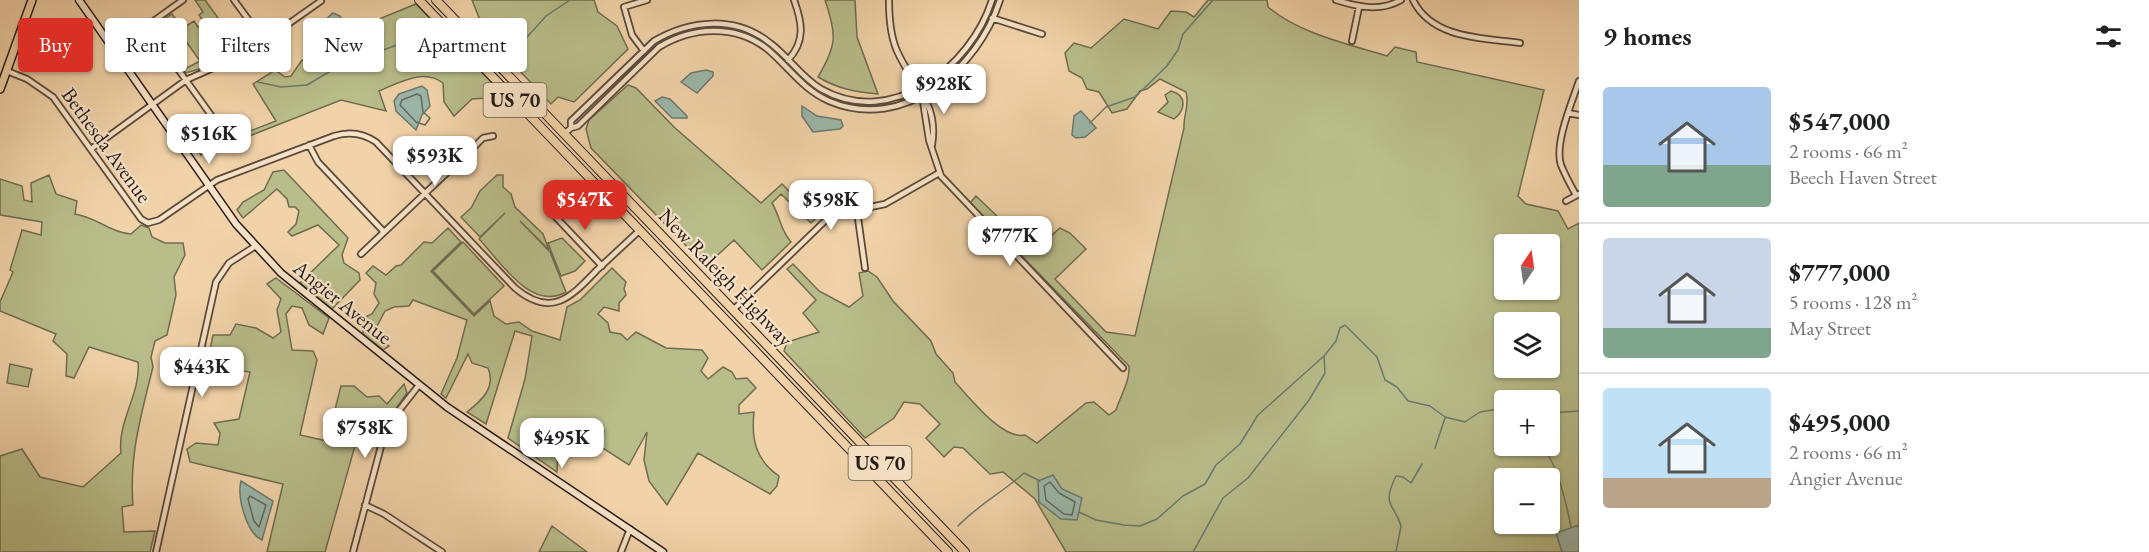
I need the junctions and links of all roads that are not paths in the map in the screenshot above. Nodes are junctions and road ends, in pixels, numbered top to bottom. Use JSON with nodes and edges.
{"nodes":[{"id":1,"x":32,"y":0,"type":"edge"},
{"id":2,"x":79,"y":0,"type":"edge"},
{"id":3,"x":183,"y":0,"type":"edge"},
{"id":4,"x":234,"y":0,"type":"edge"},
{"id":5,"x":419,"y":0,"type":"edge"},
{"id":6,"x":436,"y":0,"type":"edge"},
{"id":7,"x":647,"y":0,"type":"edge"},
{"id":8,"x":794,"y":0,"type":"edge"},
{"id":9,"x":889,"y":0,"type":"edge"},
{"id":10,"x":992,"y":0,"type":"edge"},
{"id":11,"x":1000,"y":0,"type":"edge"},
{"id":12,"x":1336,"y":0,"type":"edge"},
{"id":13,"x":1401,"y":0,"type":"edge"},
{"id":14,"x":1413,"y":0,"type":"edge"},
{"id":15,"x":321,"y":1,"type":"edge"},
{"id":16,"x":1359,"y":7,"type":"junction"},
{"id":17,"x":987,"y":16,"type":"junction"},
{"id":18,"x":158,"y":18,"type":"edge"},
{"id":19,"x":247,"y":18,"type":"edge"},
{"id":20,"x":994,"y":19,"type":"junction"},
{"id":21,"x":291,"y":22,"type":"edge"},
{"id":22,"x":1042,"y":34,"type":"dead end"},
{"id":23,"x":105,"y":38,"type":"edge"},
{"id":24,"x":1352,"y":41,"type":"dead end"},
{"id":25,"x":1520,"y":43,"type":"dead end"},
{"id":26,"x":644,"y":51,"type":"junction"},
{"id":27,"x":788,"y":60,"type":"junction"},
{"id":28,"x":7,"y":71,"type":"junction"},
{"id":29,"x":129,"y":72,"type":"edge"},
{"id":30,"x":180,"y":72,"type":"edge"},
{"id":31,"x":205,"y":72,"type":"edge"},
{"id":32,"x":186,"y":80,"type":"junction"},
{"id":33,"x":1579,"y":81,"type":"edge"},
{"id":34,"x":919,"y":89,"type":"junction"},
{"id":35,"x":0,"y":90,"type":"edge"},
{"id":36,"x":922,"y":95,"type":"junction"},
{"id":37,"x":152,"y":105,"type":"junction"},
{"id":38,"x":1568,"y":113,"type":"junction"},
{"id":39,"x":1579,"y":116,"type":"edge"},
{"id":40,"x":221,"y":129,"type":"dead end"},
{"id":41,"x":568,"y":131,"type":"junction"},
{"id":42,"x":493,"y":136,"type":"dead end"},
{"id":43,"x":309,"y":145,"type":"junction"},
{"id":44,"x":91,"y":148,"type":"junction"},
{"id":45,"x":939,"y":173,"type":"junction"},
{"id":46,"x":208,"y":185,"type":"junction"},
{"id":47,"x":425,"y":193,"type":"junction"},
{"id":48,"x":1578,"y":194,"type":"edge"},
{"id":49,"x":1566,"y":201,"type":"dead end"},
{"id":50,"x":857,"y":211,"type":"junction"},
{"id":51,"x":551,"y":212,"type":"dead end"},
{"id":52,"x":640,"y":230,"type":"junction"},
{"id":53,"x":384,"y":232,"type":"junction"},
{"id":54,"x":254,"y":247,"type":"junction"},
{"id":55,"x":361,"y":254,"type":"dead end"},
{"id":56,"x":602,"y":266,"type":"junction"},
{"id":57,"x":865,"y":268,"type":"dead end"},
{"id":58,"x":689,"y":280,"type":"junction"},
{"id":59,"x":733,"y":310,"type":"junction"},
{"id":60,"x":725,"y":318,"type":"junction"},
{"id":61,"x":764,"y":343,"type":"junction"},
{"id":62,"x":1123,"y":368,"type":"dead end"},
{"id":63,"x":419,"y":385,"type":"junction"},
{"id":64,"x":365,"y":504,"type":"junction"},
{"id":65,"x":630,"y":529,"type":"junction"},
{"id":66,"x":156,"y":552,"type":"edge"},
{"id":67,"x":353,"y":552,"type":"edge"},
{"id":68,"x":442,"y":552,"type":"edge"},
{"id":69,"x":621,"y":552,"type":"edge"},
{"id":70,"x":663,"y":552,"type":"edge"},
{"id":71,"x":948,"y":552,"type":"edge"},
{"id":72,"x":965,"y":552,"type":"edge"}],
"edges":[{"from":1,"to":28,"type":"main road"},
{"from":2,"to":23,"type":"street","name":"Angier Avenue"},
{"from":3,"to":18,"type":"street"},
{"from":4,"to":19,"type":"street"},
{"from":5,"to":52,"type":"highway","name":"New Raleigh Highway","number":"US 70"},
{"from":6,"to":41,"type":"highway","name":"New Raleigh Highway","number":"US 70"},
{"from":7,"to":26,"type":"street"},
{"from":8,"to":27,"type":"street"},
{"from":9,"to":34,"type":"street"},
{"from":10,"to":17,"type":"street"},
{"from":11,"to":20,"type":"street"},
{"from":12,"to":16,"type":"street"},
{"from":13,"to":16,"type":"street"},
{"from":14,"to":25,"type":"street"},
{"from":15,"to":21,"type":"street"},
{"from":16,"to":24,"type":"street"},
{"from":17,"to":20,"type":"street"},
{"from":17,"to":34,"type":"street"},
{"from":20,"to":22,"type":"street"},
{"from":20,"to":36,"type":"street"},
{"from":26,"to":27,"type":"street"},
{"from":26,"to":41,"type":"street"},
{"from":27,"to":34,"type":"street"},
{"from":28,"to":35,"type":"main road"},
{"from":28,"to":44,"type":"street","name":"Bethesda Avenue"},
{"from":29,"to":37,"type":"street","name":"Angier Avenue"},
{"from":30,"to":32,"type":"street"},
{"from":31,"to":32,"type":"street"},
{"from":32,"to":37,"type":"street"},
{"from":32,"to":40,"type":"street"},
{"from":33,"to":38,"type":"street"},
{"from":34,"to":36,"type":"street"},
{"from":36,"to":41,"type":"street"},
{"from":36,"to":45,"type":"street"},
{"from":37,"to":44,"type":"street"},
{"from":37,"to":46,"type":"street","name":"Angier Avenue"},
{"from":38,"to":39,"type":"street"},
{"from":38,"to":48,"type":"street"},
{"from":41,"to":59,"type":"highway","name":"New Raleigh Highway","number":"US 70"},
{"from":42,"to":47,"type":"street"},
{"from":43,"to":46,"type":"street"},
{"from":43,"to":47,"type":"street"},
{"from":43,"to":53,"type":"street"},
{"from":44,"to":46,"type":"street","name":"Bethesda Avenue"},
{"from":45,"to":50,"type":"street"},
{"from":45,"to":62,"type":"street"},
{"from":46,"to":54,"type":"street","name":"Angier Avenue"},
{"from":47,"to":53,"type":"street"},
{"from":47,"to":56,"type":"street"},
{"from":48,"to":49,"type":"street"},
{"from":50,"to":57,"type":"street"},
{"from":50,"to":59,"type":"street"},
{"from":51,"to":56,"type":"street"},
{"from":52,"to":56,"type":"street"},
{"from":52,"to":58,"type":"highway","name":"New Raleigh Highway","number":"US 70"},
{"from":53,"to":55,"type":"street"},
{"from":54,"to":63,"type":"street","name":"Angier Avenue"},
{"from":54,"to":66,"type":"street"},
{"from":58,"to":59,"type":"highway"},
{"from":58,"to":60,"type":"highway","name":"New Raleigh Highway","number":"US 70"},
{"from":59,"to":61,"type":"highway","name":"New Raleigh Highway","number":"US 70"},
{"from":60,"to":61,"type":"highway"},
{"from":60,"to":71,"type":"highway","name":"New Raleigh Highway","number":"US 70"},
{"from":61,"to":72,"type":"highway","name":"New Raleigh Highway","number":"US 70"},
{"from":63,"to":64,"type":"street"},
{"from":63,"to":65,"type":"street","name":"Angier Avenue"},
{"from":64,"to":67,"type":"street"},
{"from":64,"to":68,"type":"street"},
{"from":65,"to":69,"type":"street"},
{"from":65,"to":70,"type":"street","name":"Angier Avenue"}]}
